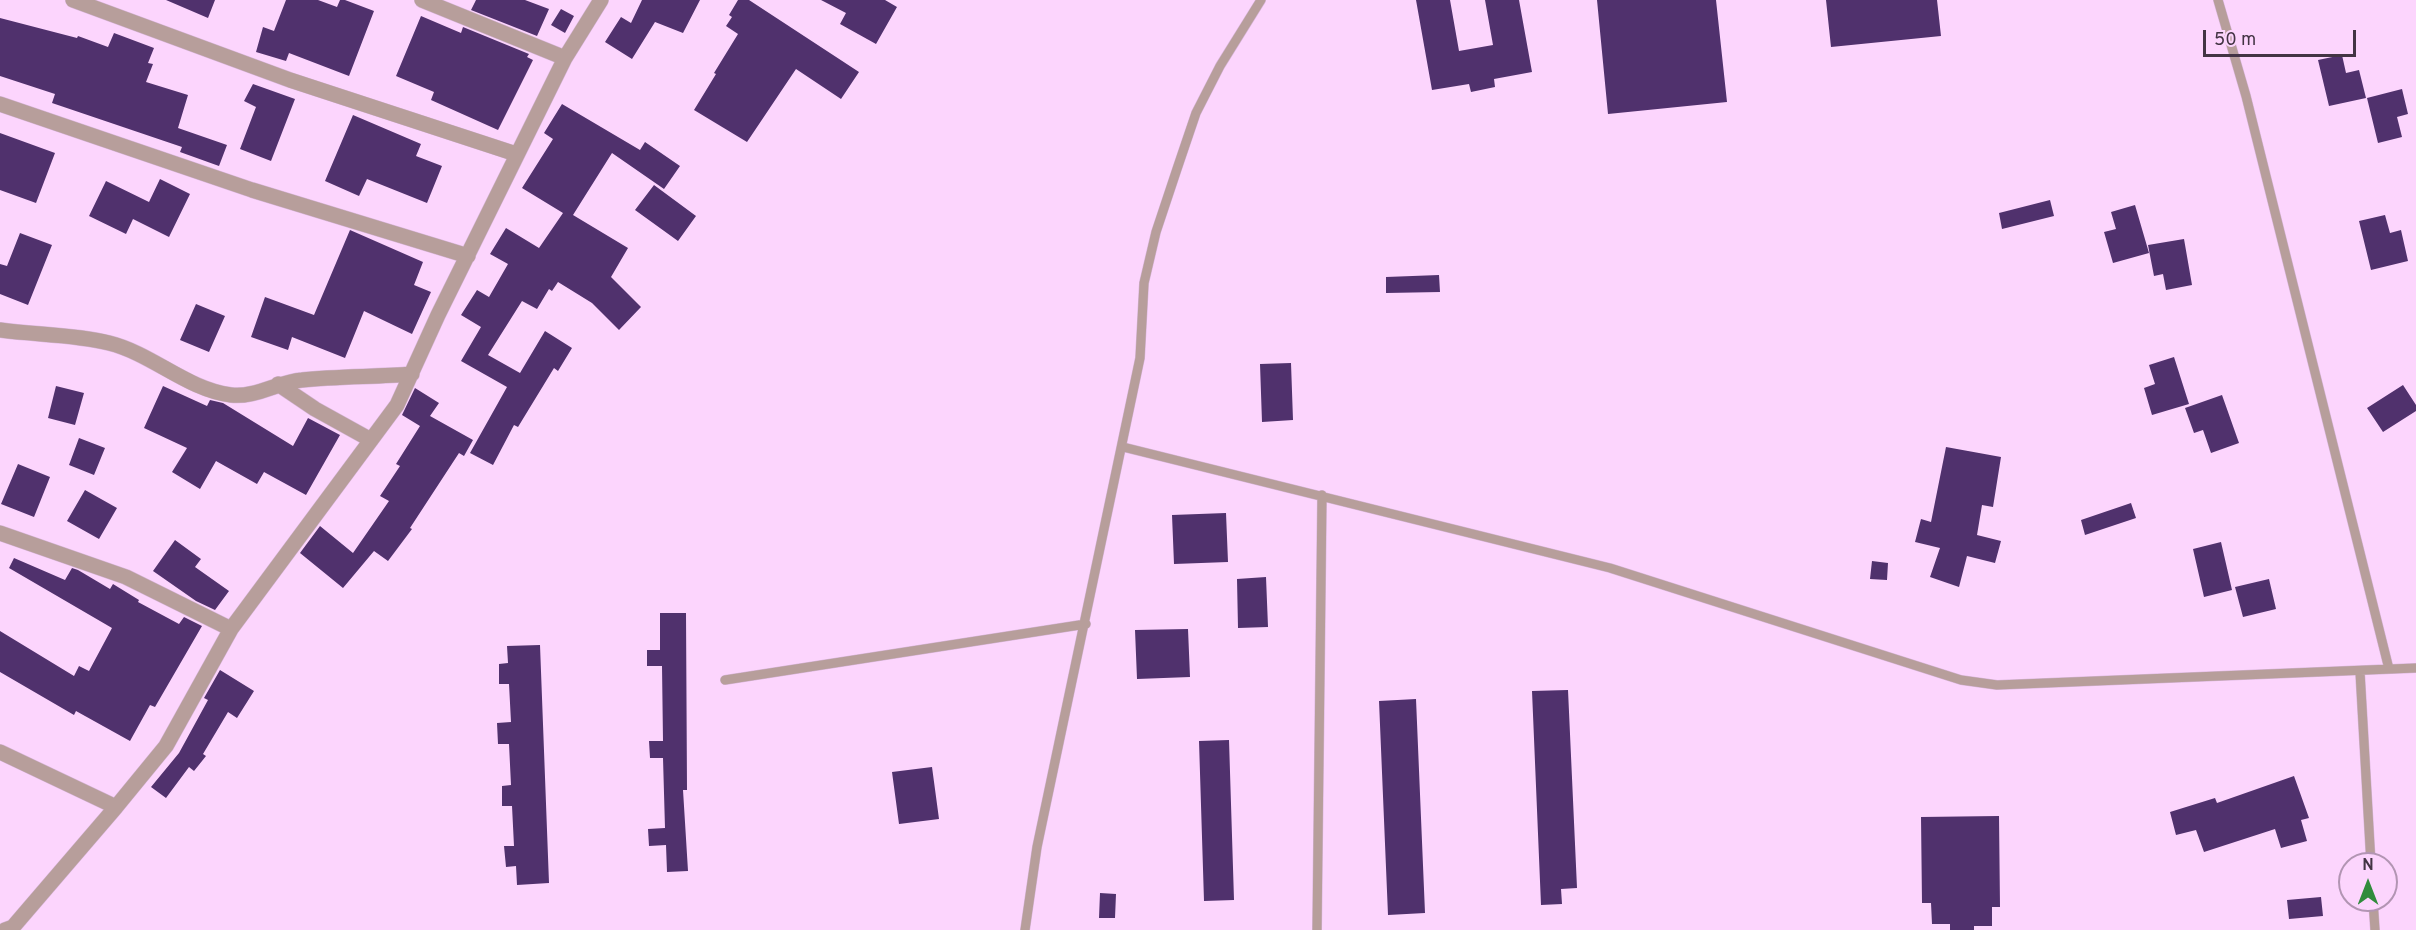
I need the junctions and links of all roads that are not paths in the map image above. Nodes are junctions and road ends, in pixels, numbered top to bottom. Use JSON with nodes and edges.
{"nodes":[{"id":1,"x":73,"y":0,"type":"edge"},
{"id":2,"x":422,"y":0,"type":"edge"},
{"id":3,"x":601,"y":0,"type":"edge"},
{"id":4,"x":1261,"y":0,"type":"edge"},
{"id":5,"x":2218,"y":0,"type":"edge"},
{"id":6,"x":565,"y":58,"type":"junction"},
{"id":7,"x":0,"y":104,"type":"edge"},
{"id":8,"x":516,"y":154,"type":"junction"},
{"id":9,"x":468,"y":256,"type":"junction"},
{"id":10,"x":0,"y":331,"type":"edge"},
{"id":11,"x":412,"y":374,"type":"junction"},
{"id":12,"x":278,"y":384,"type":"junction"},
{"id":13,"x":371,"y":440,"type":"junction"},
{"id":14,"x":1123,"y":447,"type":"junction"},
{"id":15,"x":1322,"y":495,"type":"junction"},
{"id":16,"x":0,"y":533,"type":"edge"},
{"id":17,"x":1086,"y":624,"type":"junction"},
{"id":18,"x":231,"y":629,"type":"junction"},
{"id":19,"x":2416,"y":668,"type":"edge"},
{"id":20,"x":2389,"y":669,"type":"junction"},
{"id":21,"x":2360,"y":672,"type":"junction"},
{"id":22,"x":725,"y":680,"type":"dead end"},
{"id":23,"x":0,"y":752,"type":"edge"},
{"id":24,"x":116,"y":807,"type":"junction"},
{"id":25,"x":2370,"y":852,"type":"edge"},
{"id":26,"x":2374,"y":912,"type":"edge"},
{"id":27,"x":5,"y":930,"type":"edge"},
{"id":28,"x":1025,"y":930,"type":"edge"},
{"id":29,"x":1317,"y":930,"type":"edge"},
{"id":30,"x":2375,"y":930,"type":"edge"}],
"edges":[{"from":1,"to":8,"type":"street"},
{"from":2,"to":6,"type":"street"},
{"from":3,"to":6,"type":"street"},
{"from":4,"to":14,"type":"lane"},
{"from":5,"to":20,"type":"lane"},
{"from":6,"to":8,"type":"street"},
{"from":7,"to":9,"type":"street"},
{"from":8,"to":9,"type":"street"},
{"from":9,"to":11,"type":"street"},
{"from":10,"to":12,"type":"street"},
{"from":11,"to":12,"type":"street"},
{"from":11,"to":13,"type":"street"},
{"from":12,"to":13,"type":"street"},
{"from":13,"to":18,"type":"street"},
{"from":14,"to":15,"type":"lane"},
{"from":14,"to":17,"type":"lane"},
{"from":15,"to":21,"type":"lane"},
{"from":15,"to":29,"type":"lane"},
{"from":16,"to":18,"type":"street"},
{"from":17,"to":22,"type":"lane"},
{"from":17,"to":28,"type":"lane"},
{"from":18,"to":24,"type":"street"},
{"from":19,"to":20,"type":"lane"},
{"from":20,"to":21,"type":"lane"},
{"from":21,"to":25,"type":"lane"},
{"from":23,"to":24,"type":"street"},
{"from":24,"to":27,"type":"street"},
{"from":26,"to":30,"type":"lane"}]}
